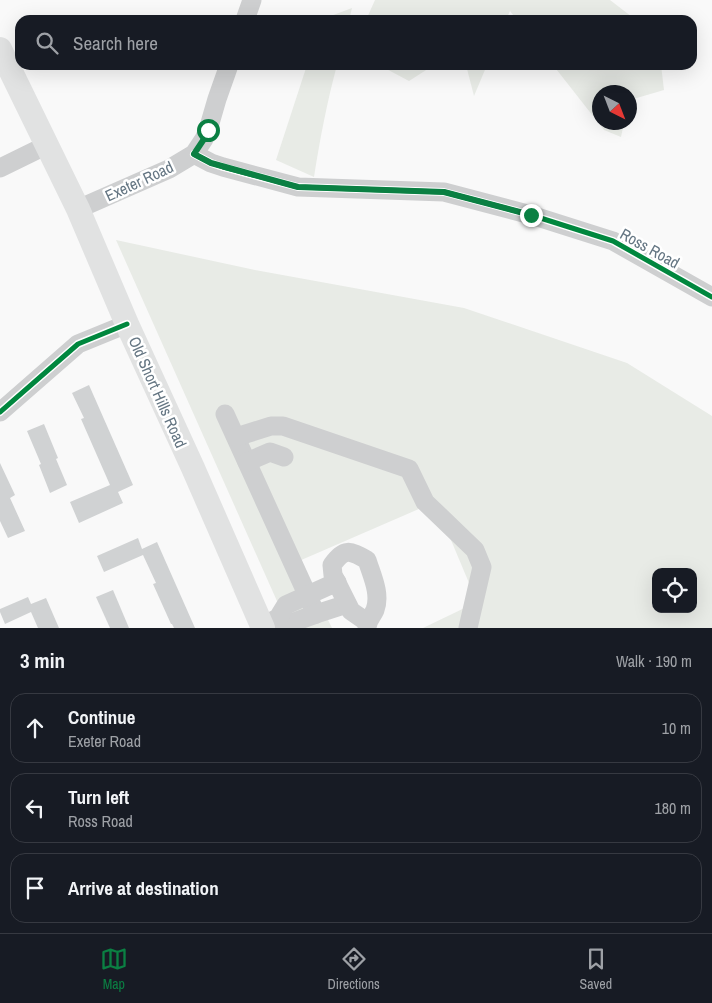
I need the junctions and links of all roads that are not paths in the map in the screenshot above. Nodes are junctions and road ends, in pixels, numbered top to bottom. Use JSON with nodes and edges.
{"nodes":[{"id":1,"x":252,"y":0,"type":"edge"},
{"id":2,"x":247,"y":15,"type":"edge"},
{"id":3,"x":0,"y":49,"type":"edge"},
{"id":4,"x":228,"y":70,"type":"edge"},
{"id":5,"x":48,"y":145,"type":"junction"},
{"id":6,"x":194,"y":154,"type":"junction"},
{"id":7,"x":0,"y":168,"type":"edge"},
{"id":8,"x":78,"y":209,"type":"junction"},
{"id":9,"x":712,"y":296,"type":"edge"},
{"id":10,"x":127,"y":324,"type":"junction"},
{"id":11,"x":0,"y":412,"type":"edge"},
{"id":12,"x":226,"y":414,"type":"dead end"},
{"id":13,"x":236,"y":437,"type":"junction"},
{"id":14,"x":284,"y":457,"type":"dead end"},
{"id":15,"x":247,"y":462,"type":"junction"},
{"id":16,"x":337,"y":582,"type":"junction"},
{"id":17,"x":308,"y":596,"type":"junction"},
{"id":18,"x":347,"y":604,"type":"junction"},
{"id":19,"x":316,"y":614,"type":"junction"},
{"id":20,"x":268,"y":624,"type":"edge"},
{"id":21,"x":367,"y":625,"type":"edge"},
{"id":22,"x":468,"y":628,"type":"edge"}],
"edges":[{"from":1,"to":2,"type":"street"},
{"from":3,"to":5,"type":"main road","name":"Old Short Hills Road"},
{"from":4,"to":6,"type":"street","name":"Exeter Road"},
{"from":5,"to":7,"type":"street"},
{"from":5,"to":8,"type":"main road","name":"Old Short Hills Road"},
{"from":6,"to":8,"type":"street","name":"Exeter Road"},
{"from":6,"to":9,"type":"street","name":"Ross Road"},
{"from":8,"to":10,"type":"main road","name":"Old Short Hills Road"},
{"from":10,"to":11,"type":"street"},
{"from":10,"to":20,"type":"main road","name":"Old Short Hills Road"},
{"from":12,"to":13,"type":"street"},
{"from":13,"to":15,"type":"street"},
{"from":13,"to":22,"type":"street"},
{"from":14,"to":15,"type":"street"},
{"from":15,"to":17,"type":"street"},
{"from":16,"to":17,"type":"street"},
{"from":16,"to":18,"type":"street"},
{"from":16,"to":21,"type":"street"},
{"from":17,"to":19,"type":"street"},
{"from":17,"to":20,"type":"street"},
{"from":18,"to":19,"type":"street"},
{"from":18,"to":21,"type":"street"},
{"from":19,"to":20,"type":"street"}]}
